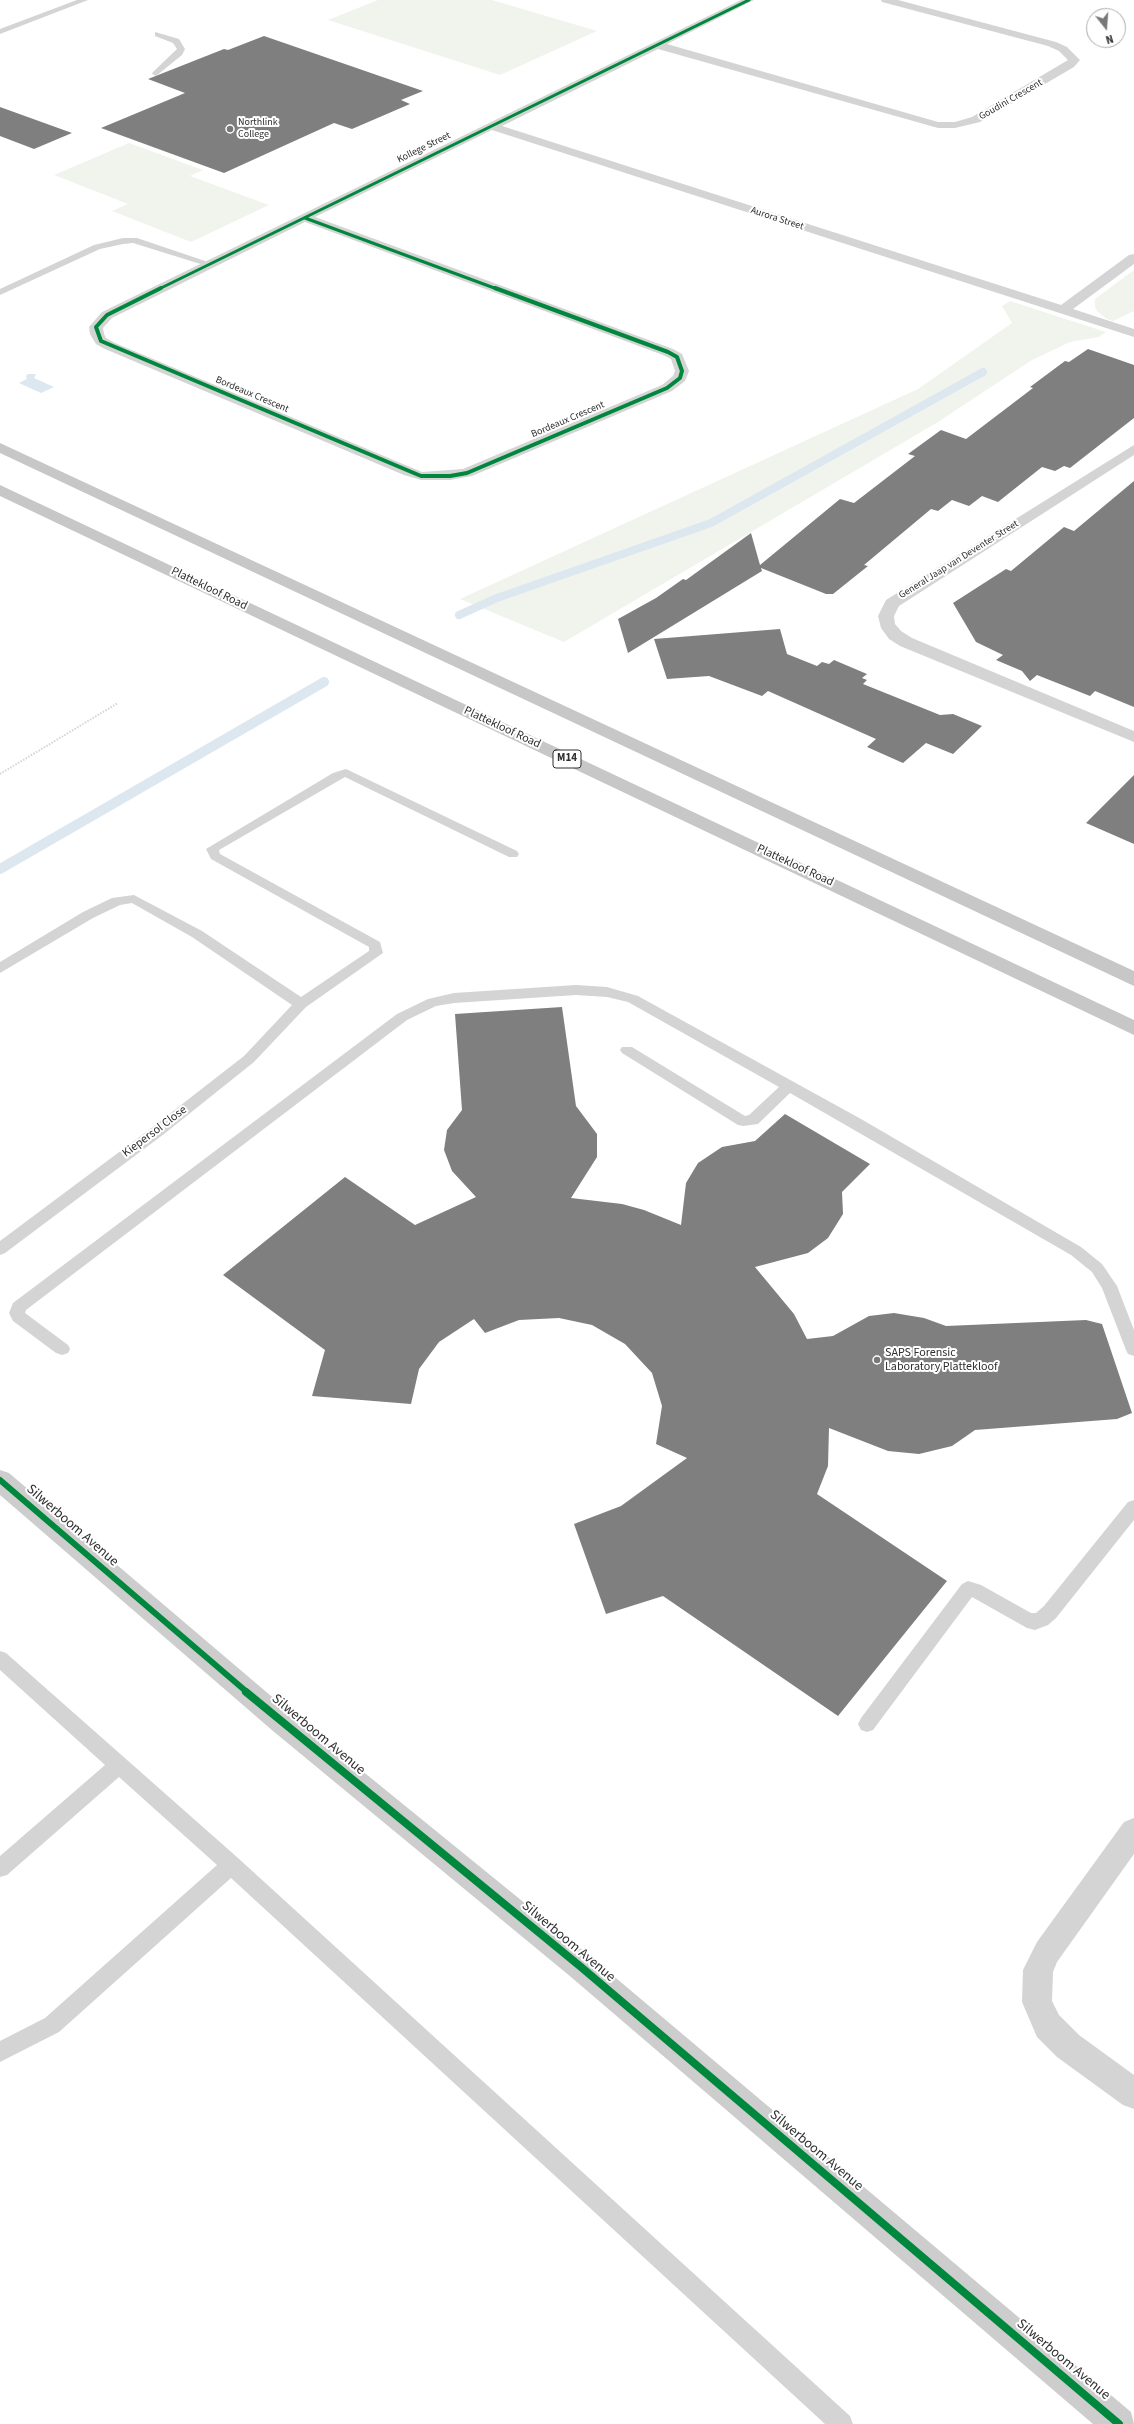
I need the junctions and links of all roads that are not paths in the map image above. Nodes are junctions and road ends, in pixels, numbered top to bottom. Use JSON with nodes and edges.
{"nodes":[{"id":1,"x":84,"y":0,"type":"edge"},
{"id":2,"x":749,"y":0,"type":"edge"},
{"id":3,"x":886,"y":0,"type":"edge"},
{"id":4,"x":0,"y":32,"type":"edge"},
{"id":5,"x":158,"y":34,"type":"dead end"},
{"id":6,"x":657,"y":45,"type":"junction"},
{"id":7,"x":156,"y":74,"type":"dead end"},
{"id":8,"x":491,"y":126,"type":"junction"},
{"id":9,"x":305,"y":218,"type":"junction"},
{"id":10,"x":1134,"y":258,"type":"edge"},
{"id":11,"x":210,"y":264,"type":"junction"},
{"id":12,"x":0,"y":292,"type":"edge"},
{"id":13,"x":1062,"y":311,"type":"junction"},
{"id":14,"x":107,"y":316,"type":"joint"},
{"id":15,"x":1134,"y":333,"type":"edge"},
{"id":16,"x":0,"y":447,"type":"edge"},
{"id":17,"x":1134,"y":449,"type":"edge"},
{"id":18,"x":0,"y":490,"type":"edge"},
{"id":19,"x":1134,"y":737,"type":"edge"},
{"id":20,"x":513,"y":854,"type":"dead end"},
{"id":21,"x":0,"y":968,"type":"edge"},
{"id":22,"x":1134,"y":979,"type":"edge"},
{"id":23,"x":301,"y":1004,"type":"junction"},
{"id":24,"x":1134,"y":1028,"type":"edge"},
{"id":25,"x":627,"y":1050,"type":"dead end"},
{"id":26,"x":789,"y":1086,"type":"junction"},
{"id":27,"x":0,"y":1249,"type":"edge"},
{"id":28,"x":62,"y":1349,"type":"dead end"},
{"id":29,"x":1134,"y":1350,"type":"edge"},
{"id":30,"x":0,"y":1480,"type":"edge"},
{"id":31,"x":1134,"y":1507,"type":"edge"},
{"id":32,"x":0,"y":1659,"type":"edge"},
{"id":33,"x":867,"y":1724,"type":"dead end"},
{"id":34,"x":119,"y":1765,"type":"junction"},
{"id":35,"x":1134,"y":1831,"type":"edge"},
{"id":36,"x":231,"y":1865,"type":"junction"},
{"id":37,"x":0,"y":1868,"type":"edge"},
{"id":38,"x":0,"y":2052,"type":"edge"},
{"id":39,"x":1134,"y":2094,"type":"edge"},
{"id":40,"x":842,"y":2424,"type":"edge"},
{"id":41,"x":1119,"y":2424,"type":"edge"}],
"edges":[{"from":1,"to":4,"type":"lane"},
{"from":2,"to":6,"type":"street","name":"Kollege Street"},
{"from":3,"to":6,"type":"street","name":"Goudini Crescent"},
{"from":5,"to":7,"type":"lane"},
{"from":6,"to":8,"type":"street","name":"Kollege Street"},
{"from":8,"to":9,"type":"street","name":"Kollege Street"},
{"from":8,"to":13,"type":"street","name":"Aurora Street"},
{"from":9,"to":11,"type":"street","name":"Kollege Street"},
{"from":9,"to":14,"type":"street","name":"Bordeaux Crescent"},
{"from":10,"to":13,"type":"street"},
{"from":11,"to":12,"type":"lane"},
{"from":11,"to":14,"type":"street","name":"Kollege Street"},
{"from":13,"to":15,"type":"street","name":"Aurora Street"},
{"from":16,"to":22,"type":"main road"},
{"from":17,"to":19,"type":"street","name":"General Jaap van Deventer Street"},
{"from":18,"to":24,"type":"main road","name":"Plattekloof Road","number":"M14"},
{"from":20,"to":23,"type":"lane","name":"Kiepersol Close"},
{"from":21,"to":23,"type":"lane"},
{"from":23,"to":27,"type":"lane","name":"Kiepersol Close"},
{"from":25,"to":26,"type":"lane"},
{"from":26,"to":28,"type":"lane"},
{"from":26,"to":29,"type":"lane"},
{"from":30,"to":41,"type":"street","name":"Silwerboom Avenue"},
{"from":31,"to":33,"type":"lane"},
{"from":32,"to":34,"type":"lane"},
{"from":34,"to":36,"type":"lane"},
{"from":34,"to":37,"type":"lane"},
{"from":35,"to":39,"type":"street"},
{"from":36,"to":38,"type":"lane"},
{"from":36,"to":40,"type":"lane"}]}
